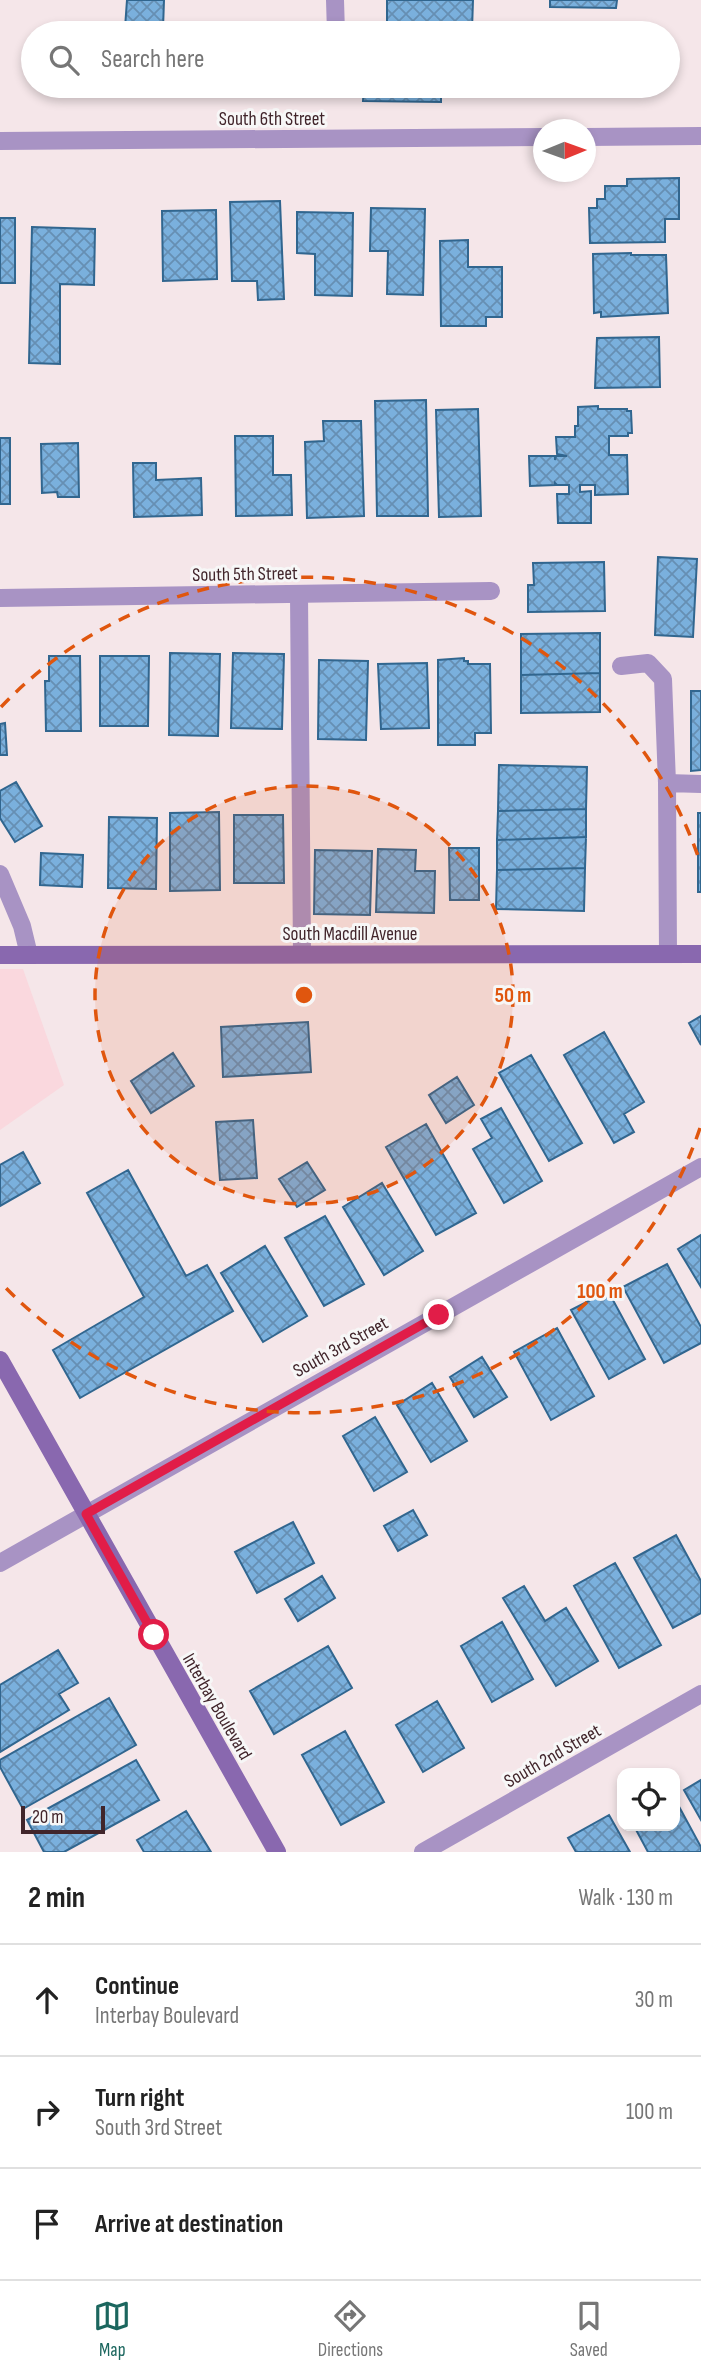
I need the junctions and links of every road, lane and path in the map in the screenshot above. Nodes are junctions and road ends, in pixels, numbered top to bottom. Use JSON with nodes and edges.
{"nodes":[{"id":1,"x":335,"y":0,"type":"edge"},
{"id":2,"x":336,"y":21,"type":"edge"},
{"id":3,"x":701,"y":136,"type":"edge"},
{"id":4,"x":533,"y":137,"type":"edge"},
{"id":5,"x":596,"y":137,"type":"edge"},
{"id":6,"x":0,"y":141,"type":"edge"},
{"id":7,"x":491,"y":591,"type":"dead end"},
{"id":8,"x":299,"y":594,"type":"junction"},
{"id":9,"x":0,"y":598,"type":"edge"},
{"id":10,"x":621,"y":666,"type":"dead end"},
{"id":11,"x":667,"y":783,"type":"junction"},
{"id":12,"x":701,"y":783,"type":"edge"},
{"id":13,"x":0,"y":874,"type":"edge"},
{"id":14,"x":302,"y":954,"type":"junction"},
{"id":15,"x":668,"y":954,"type":"junction"},
{"id":16,"x":701,"y":954,"type":"edge"},
{"id":17,"x":0,"y":955,"type":"edge"},
{"id":18,"x":29,"y":955,"type":"junction"},
{"id":19,"x":701,"y":1167,"type":"edge"},
{"id":20,"x":0,"y":1360,"type":"edge"},
{"id":21,"x":86,"y":1514,"type":"junction"},
{"id":22,"x":0,"y":1563,"type":"edge"},
{"id":23,"x":701,"y":1694,"type":"edge"},
{"id":24,"x":277,"y":1852,"type":"edge"},
{"id":25,"x":423,"y":1852,"type":"edge"}],
"edges":[{"from":1,"to":2,"type":"street"},
{"from":3,"to":5,"type":"street"},
{"from":4,"to":6,"type":"street","name":"South 6th Street"},
{"from":7,"to":8,"type":"street","name":"South 5th Street"},
{"from":8,"to":9,"type":"street","name":"South 5th Street"},
{"from":8,"to":14,"type":"street"},
{"from":10,"to":11,"type":"street"},
{"from":11,"to":12,"type":"street"},
{"from":11,"to":15,"type":"street"},
{"from":13,"to":18,"type":"street"},
{"from":14,"to":15,"type":"street","name":"South Macdill Avenue"},
{"from":14,"to":18,"type":"street","name":"South Macdill Avenue"},
{"from":15,"to":16,"type":"street","name":"South Macdill Avenue"},
{"from":17,"to":18,"type":"street","name":"South Macdill Avenue"},
{"from":19,"to":21,"type":"street","name":"South 3rd Street"},
{"from":20,"to":21,"type":"street","name":"Interbay Boulevard"},
{"from":21,"to":22,"type":"street","name":"South 3rd Street"},
{"from":21,"to":24,"type":"street","name":"Interbay Boulevard"},
{"from":23,"to":25,"type":"street","name":"South 2nd Street"}]}
